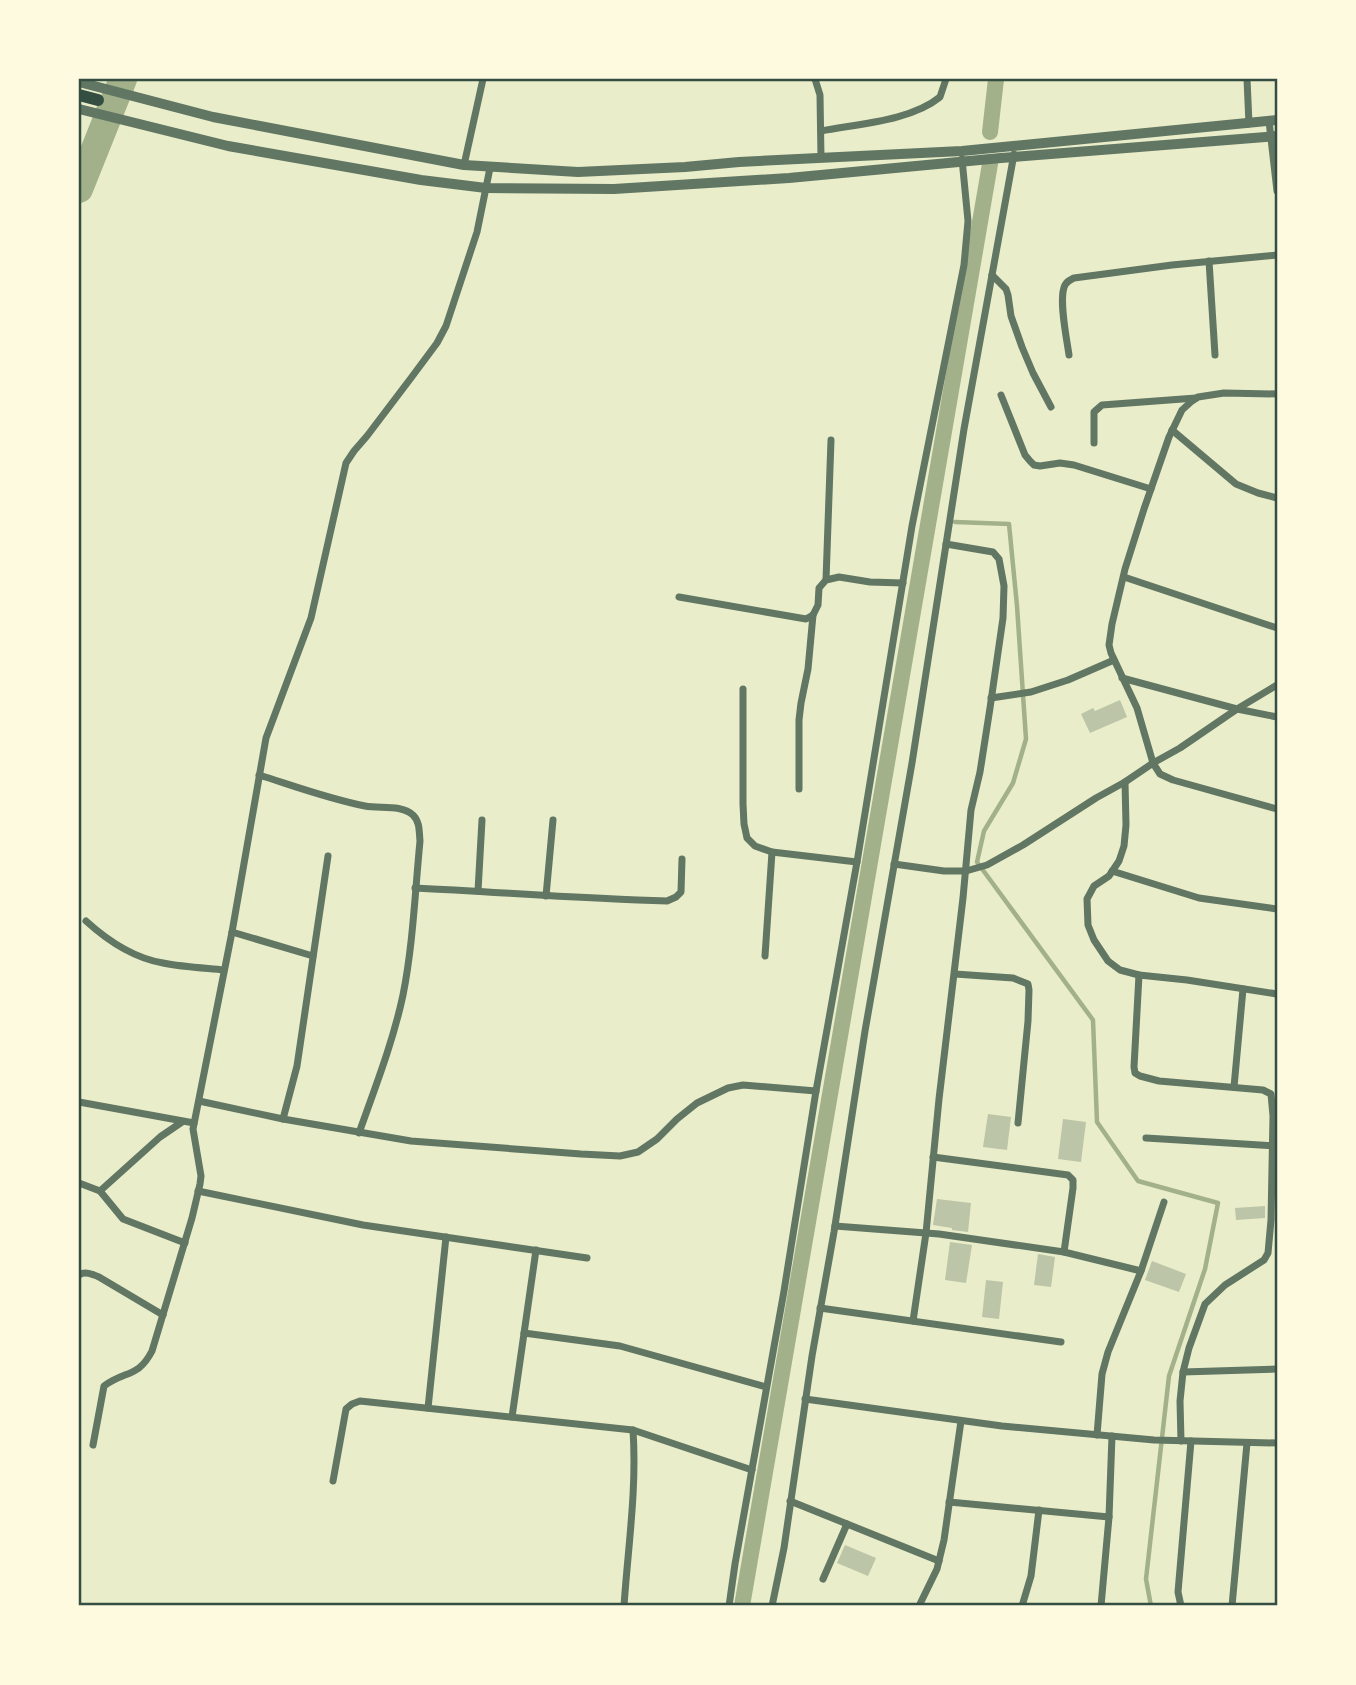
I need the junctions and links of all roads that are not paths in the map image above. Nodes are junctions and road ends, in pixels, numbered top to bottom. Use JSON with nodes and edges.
{"nodes":[{"id":1,"x":483,"y":79,"type":"edge"},
{"id":2,"x":815,"y":79,"type":"edge"},
{"id":3,"x":946,"y":79,"type":"edge"},
{"id":4,"x":1247,"y":79,"type":"edge"},
{"id":5,"x":79,"y":82,"type":"edge"},
{"id":6,"x":79,"y":95,"type":"edge"},
{"id":7,"x":98,"y":100,"type":"dead end"},
{"id":8,"x":79,"y":108,"type":"edge"},
{"id":9,"x":1273,"y":120,"type":"edge"},
{"id":10,"x":1248,"y":124,"type":"junction"},
{"id":11,"x":821,"y":131,"type":"junction"},
{"id":12,"x":1274,"y":136,"type":"edge"},
{"id":13,"x":1015,"y":152,"type":"junction"},
{"id":14,"x":962,"y":156,"type":"junction"},
{"id":15,"x":821,"y":158,"type":"junction"},
{"id":16,"x":464,"y":165,"type":"junction"},
{"id":17,"x":490,"y":168,"type":"junction"},
{"id":18,"x":486,"y":188,"type":"junction"},
{"id":19,"x":1277,"y":191,"type":"edge"},
{"id":20,"x":1277,"y":255,"type":"edge"},
{"id":21,"x":1209,"y":261,"type":"junction"},
{"id":22,"x":992,"y":275,"type":"junction"},
{"id":23,"x":1069,"y":355,"type":"dead end"},
{"id":24,"x":1215,"y":355,"type":"dead end"},
{"id":25,"x":1277,"y":394,"type":"edge"},
{"id":26,"x":1001,"y":395,"type":"dead end"},
{"id":27,"x":1198,"y":397,"type":"junction"},
{"id":28,"x":1051,"y":407,"type":"dead end"},
{"id":29,"x":1172,"y":430,"type":"junction"},
{"id":30,"x":831,"y":440,"type":"dead end"},
{"id":31,"x":1094,"y":443,"type":"dead end"},
{"id":32,"x":1151,"y":489,"type":"junction"},
{"id":33,"x":1277,"y":498,"type":"edge"},
{"id":34,"x":946,"y":544,"type":"junction"},
{"id":35,"x":1124,"y":577,"type":"junction"},
{"id":36,"x":826,"y":580,"type":"junction"},
{"id":37,"x":903,"y":583,"type":"junction"},
{"id":38,"x":679,"y":597,"type":"dead end"},
{"id":39,"x":813,"y":615,"type":"junction"},
{"id":40,"x":1277,"y":628,"type":"edge"},
{"id":41,"x":1114,"y":660,"type":"junction"},
{"id":42,"x":1122,"y":678,"type":"junction"},
{"id":43,"x":1277,"y":685,"type":"edge"},
{"id":44,"x":743,"y":689,"type":"dead end"},
{"id":45,"x":991,"y":698,"type":"junction"},
{"id":46,"x":1237,"y":709,"type":"junction"},
{"id":47,"x":1277,"y":718,"type":"edge"},
{"id":48,"x":1153,"y":763,"type":"junction"},
{"id":49,"x":259,"y":775,"type":"junction"},
{"id":50,"x":1125,"y":782,"type":"junction"},
{"id":51,"x":799,"y":789,"type":"dead end"},
{"id":52,"x":1277,"y":809,"type":"edge"},
{"id":53,"x":482,"y":820,"type":"dead end"},
{"id":54,"x":553,"y":820,"type":"dead end"},
{"id":55,"x":772,"y":852,"type":"junction"},
{"id":56,"x":328,"y":856,"type":"dead end"},
{"id":57,"x":682,"y":859,"type":"dead end"},
{"id":58,"x":857,"y":862,"type":"junction"},
{"id":59,"x":894,"y":864,"type":"junction"},
{"id":60,"x":970,"y":871,"type":"junction"},
{"id":61,"x":1112,"y":871,"type":"junction"},
{"id":62,"x":415,"y":888,"type":"junction"},
{"id":63,"x":478,"y":891,"type":"junction"},
{"id":64,"x":546,"y":896,"type":"junction"},
{"id":65,"x":1277,"y":909,"type":"edge"},
{"id":66,"x":86,"y":921,"type":"dead end"},
{"id":67,"x":232,"y":932,"type":"junction"},
{"id":68,"x":313,"y":956,"type":"junction"},
{"id":69,"x":765,"y":956,"type":"dead end"},
{"id":70,"x":225,"y":970,"type":"junction"},
{"id":71,"x":955,"y":974,"type":"junction"},
{"id":72,"x":1139,"y":975,"type":"junction"},
{"id":73,"x":1243,"y":989,"type":"junction"},
{"id":74,"x":1277,"y":994,"type":"edge"},
{"id":75,"x":1234,"y":1087,"type":"junction"},
{"id":76,"x":816,"y":1091,"type":"junction"},
{"id":77,"x":199,"y":1101,"type":"junction"},
{"id":78,"x":79,"y":1102,"type":"edge"},
{"id":79,"x":283,"y":1119,"type":"junction"},
{"id":80,"x":183,"y":1121,"type":"junction"},
{"id":81,"x":1018,"y":1123,"type":"dead end"},
{"id":82,"x":194,"y":1124,"type":"junction"},
{"id":83,"x":359,"y":1133,"type":"junction"},
{"id":84,"x":1146,"y":1138,"type":"dead end"},
{"id":85,"x":1275,"y":1146,"type":"edge"},
{"id":86,"x":933,"y":1157,"type":"junction"},
{"id":87,"x":79,"y":1183,"type":"edge"},
{"id":88,"x":100,"y":1191,"type":"junction"},
{"id":89,"x":198,"y":1191,"type":"junction"},
{"id":90,"x":1164,"y":1202,"type":"dead end"},
{"id":91,"x":835,"y":1226,"type":"junction"},
{"id":92,"x":926,"y":1233,"type":"junction"},
{"id":93,"x":446,"y":1237,"type":"junction"},
{"id":94,"x":185,"y":1243,"type":"junction"},
{"id":95,"x":536,"y":1250,"type":"junction"},
{"id":96,"x":1064,"y":1252,"type":"junction"},
{"id":97,"x":587,"y":1258,"type":"dead end"},
{"id":98,"x":1141,"y":1271,"type":"junction"},
{"id":99,"x":79,"y":1275,"type":"edge"},
{"id":100,"x":820,"y":1308,"type":"junction"},
{"id":101,"x":163,"y":1315,"type":"junction"},
{"id":102,"x":913,"y":1321,"type":"junction"},
{"id":103,"x":524,"y":1333,"type":"junction"},
{"id":104,"x":1061,"y":1342,"type":"dead end"},
{"id":105,"x":1277,"y":1370,"type":"edge"},
{"id":106,"x":1184,"y":1372,"type":"junction"},
{"id":107,"x":766,"y":1387,"type":"junction"},
{"id":108,"x":806,"y":1399,"type":"junction"},
{"id":109,"x":428,"y":1408,"type":"junction"},
{"id":110,"x":512,"y":1417,"type":"junction"},
{"id":111,"x":961,"y":1421,"type":"junction"},
{"id":112,"x":633,"y":1430,"type":"junction"},
{"id":113,"x":1097,"y":1435,"type":"junction"},
{"id":114,"x":1112,"y":1436,"type":"junction"},
{"id":115,"x":1178,"y":1441,"type":"junction"},
{"id":116,"x":1191,"y":1441,"type":"junction"},
{"id":117,"x":1247,"y":1443,"type":"junction"},
{"id":118,"x":1277,"y":1443,"type":"edge"},
{"id":119,"x":93,"y":1445,"type":"dead end"},
{"id":120,"x":752,"y":1470,"type":"junction"},
{"id":121,"x":333,"y":1481,"type":"dead end"},
{"id":122,"x":790,"y":1501,"type":"junction"},
{"id":123,"x":949,"y":1502,"type":"junction"},
{"id":124,"x":1039,"y":1510,"type":"junction"},
{"id":125,"x":1109,"y":1517,"type":"junction"},
{"id":126,"x":847,"y":1524,"type":"junction"},
{"id":127,"x":939,"y":1561,"type":"junction"},
{"id":128,"x":823,"y":1579,"type":"dead end"},
{"id":129,"x":624,"y":1606,"type":"edge"},
{"id":130,"x":729,"y":1606,"type":"edge"},
{"id":131,"x":772,"y":1606,"type":"edge"},
{"id":132,"x":919,"y":1606,"type":"edge"},
{"id":133,"x":1023,"y":1606,"type":"edge"},
{"id":134,"x":1101,"y":1606,"type":"edge"},
{"id":135,"x":1181,"y":1606,"type":"edge"},
{"id":136,"x":1232,"y":1606,"type":"edge"}],
"edges":[{"from":1,"to":16,"type":"street"},
{"from":2,"to":11,"type":"street"},
{"from":3,"to":11,"type":"street"},
{"from":4,"to":10,"type":"street"},
{"from":5,"to":16,"type":"street"},
{"from":6,"to":7,"type":"main road"},
{"from":8,"to":18,"type":"street"},
{"from":9,"to":10,"type":"street"},
{"from":9,"to":12,"type":"street"},
{"from":10,"to":13,"type":"street"},
{"from":11,"to":15,"type":"street"},
{"from":12,"to":13,"type":"street"},
{"from":12,"to":19,"type":"street"},
{"from":13,"to":14,"type":"street"},
{"from":13,"to":22,"type":"street"},
{"from":14,"to":15,"type":"street"},
{"from":14,"to":18,"type":"street"},
{"from":14,"to":37,"type":"street"},
{"from":15,"to":17,"type":"street"},
{"from":16,"to":17,"type":"street"},
{"from":17,"to":18,"type":"street"},
{"from":18,"to":49,"type":"street"},
{"from":20,"to":21,"type":"street"},
{"from":21,"to":23,"type":"street"},
{"from":21,"to":24,"type":"street"},
{"from":22,"to":28,"type":"street"},
{"from":22,"to":34,"type":"street"},
{"from":25,"to":27,"type":"street"},
{"from":26,"to":32,"type":"street"},
{"from":27,"to":29,"type":"street"},
{"from":27,"to":31,"type":"street"},
{"from":29,"to":32,"type":"street"},
{"from":29,"to":33,"type":"street"},
{"from":30,"to":36,"type":"street"},
{"from":32,"to":35,"type":"street"},
{"from":34,"to":45,"type":"street"},
{"from":34,"to":59,"type":"street"},
{"from":35,"to":40,"type":"street"},
{"from":35,"to":41,"type":"street"},
{"from":36,"to":37,"type":"street"},
{"from":36,"to":39,"type":"street"},
{"from":37,"to":58,"type":"street"},
{"from":38,"to":39,"type":"street"},
{"from":39,"to":51,"type":"street"},
{"from":41,"to":42,"type":"street"},
{"from":41,"to":45,"type":"street"},
{"from":42,"to":46,"type":"street"},
{"from":42,"to":48,"type":"street"},
{"from":43,"to":46,"type":"street"},
{"from":44,"to":55,"type":"street"},
{"from":45,"to":60,"type":"street"},
{"from":46,"to":47,"type":"street"},
{"from":46,"to":48,"type":"street"},
{"from":48,"to":50,"type":"street"},
{"from":48,"to":52,"type":"street"},
{"from":49,"to":62,"type":"street"},
{"from":49,"to":67,"type":"street"},
{"from":50,"to":60,"type":"street"},
{"from":50,"to":61,"type":"street"},
{"from":53,"to":63,"type":"street"},
{"from":54,"to":64,"type":"street"},
{"from":55,"to":58,"type":"street"},
{"from":55,"to":69,"type":"street"},
{"from":56,"to":68,"type":"street"},
{"from":57,"to":64,"type":"street"},
{"from":58,"to":76,"type":"street"},
{"from":59,"to":60,"type":"street"},
{"from":59,"to":91,"type":"street"},
{"from":60,"to":71,"type":"street"},
{"from":61,"to":65,"type":"street"},
{"from":61,"to":72,"type":"street"},
{"from":62,"to":63,"type":"street"},
{"from":62,"to":83,"type":"street"},
{"from":63,"to":64,"type":"street"},
{"from":66,"to":70,"type":"street"},
{"from":67,"to":68,"type":"street"},
{"from":67,"to":70,"type":"street"},
{"from":68,"to":79,"type":"street"},
{"from":70,"to":77,"type":"street"},
{"from":71,"to":81,"type":"street"},
{"from":71,"to":86,"type":"street"},
{"from":72,"to":73,"type":"street"},
{"from":72,"to":75,"type":"street"},
{"from":73,"to":74,"type":"street"},
{"from":73,"to":75,"type":"street"},
{"from":75,"to":85,"type":"street"},
{"from":76,"to":83,"type":"street"},
{"from":76,"to":107,"type":"street"},
{"from":77,"to":79,"type":"street"},
{"from":77,"to":82,"type":"street"},
{"from":78,"to":80,"type":"street"},
{"from":79,"to":83,"type":"street"},
{"from":80,"to":82,"type":"street"},
{"from":80,"to":88,"type":"street"},
{"from":82,"to":89,"type":"street"},
{"from":84,"to":85,"type":"street"},
{"from":85,"to":106,"type":"street"},
{"from":86,"to":92,"type":"street"},
{"from":86,"to":96,"type":"street"},
{"from":87,"to":88,"type":"street"},
{"from":88,"to":94,"type":"street"},
{"from":89,"to":93,"type":"street"},
{"from":89,"to":94,"type":"street"},
{"from":90,"to":98,"type":"street"},
{"from":91,"to":92,"type":"street"},
{"from":91,"to":100,"type":"street"},
{"from":92,"to":96,"type":"street"},
{"from":92,"to":102,"type":"street"},
{"from":93,"to":95,"type":"street"},
{"from":93,"to":109,"type":"street"},
{"from":94,"to":101,"type":"street"},
{"from":95,"to":97,"type":"street"},
{"from":95,"to":103,"type":"street"},
{"from":96,"to":98,"type":"street"},
{"from":98,"to":113,"type":"street"},
{"from":99,"to":101,"type":"street"},
{"from":100,"to":102,"type":"street"},
{"from":100,"to":108,"type":"street"},
{"from":101,"to":119,"type":"street"},
{"from":102,"to":104,"type":"street"},
{"from":103,"to":107,"type":"street"},
{"from":103,"to":110,"type":"street"},
{"from":105,"to":106,"type":"street"},
{"from":106,"to":115,"type":"street"},
{"from":107,"to":120,"type":"street"},
{"from":108,"to":111,"type":"street"},
{"from":108,"to":122,"type":"street"},
{"from":109,"to":110,"type":"street"},
{"from":109,"to":121,"type":"street"},
{"from":110,"to":112,"type":"street"},
{"from":111,"to":113,"type":"street"},
{"from":111,"to":123,"type":"street"},
{"from":112,"to":120,"type":"street"},
{"from":112,"to":129,"type":"street"},
{"from":113,"to":114,"type":"street"},
{"from":114,"to":115,"type":"street"},
{"from":114,"to":125,"type":"street"},
{"from":115,"to":116,"type":"street"},
{"from":116,"to":117,"type":"street"},
{"from":116,"to":135,"type":"street"},
{"from":117,"to":118,"type":"street"},
{"from":117,"to":136,"type":"street"},
{"from":120,"to":130,"type":"street"},
{"from":122,"to":126,"type":"street"},
{"from":122,"to":131,"type":"street"},
{"from":123,"to":124,"type":"street"},
{"from":123,"to":127,"type":"street"},
{"from":124,"to":125,"type":"street"},
{"from":124,"to":133,"type":"street"},
{"from":125,"to":134,"type":"street"},
{"from":126,"to":127,"type":"street"},
{"from":126,"to":128,"type":"street"},
{"from":127,"to":132,"type":"street"}]}
